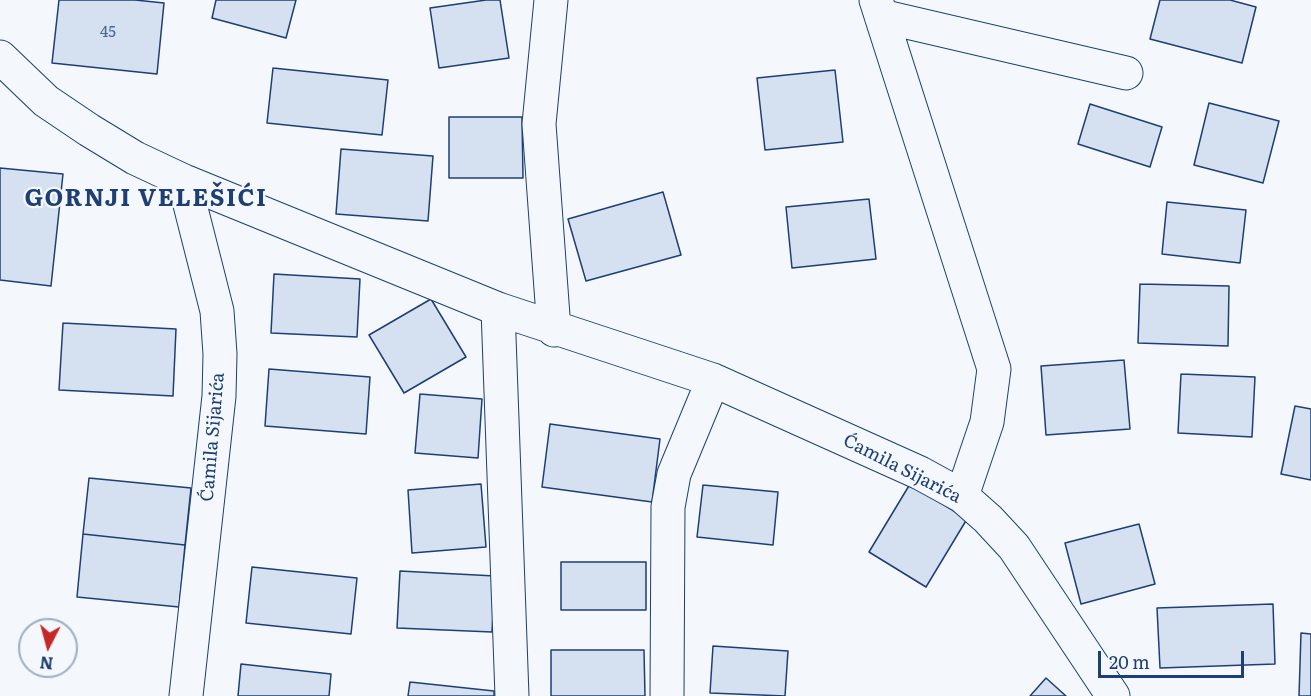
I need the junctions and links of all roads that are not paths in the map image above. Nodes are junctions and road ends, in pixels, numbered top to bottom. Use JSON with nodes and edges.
{"nodes":[{"id":1,"x":551,"y":0,"type":"edge"},
{"id":2,"x":878,"y":8,"type":"edge"},
{"id":3,"x":0,"y":57,"type":"edge"},
{"id":4,"x":1126,"y":73,"type":"dead end"},
{"id":5,"x":184,"y":181,"type":"junction"},
{"id":6,"x":498,"y":309,"type":"junction"},
{"id":7,"x":554,"y":330,"type":"junction"},
{"id":8,"x":713,"y":380,"type":"junction"},
{"id":9,"x":962,"y":496,"type":"junction"},
{"id":10,"x":186,"y":696,"type":"edge"},
{"id":11,"x":512,"y":696,"type":"edge"},
{"id":12,"x":668,"y":696,"type":"edge"},
{"id":13,"x":1113,"y":696,"type":"edge"}],
"edges":[{"from":1,"to":7,"type":"street"},
{"from":2,"to":4,"type":"street"},
{"from":2,"to":9,"type":"street"},
{"from":3,"to":5,"type":"street","name":"Ćamila Sijarića"},
{"from":5,"to":6,"type":"street","name":"Ćamila Sijarića"},
{"from":5,"to":10,"type":"street","name":"Ćamila Sijarića"},
{"from":6,"to":7,"type":"street","name":"Ćamila Sijarića"},
{"from":6,"to":11,"type":"street"},
{"from":7,"to":8,"type":"street","name":"Ćamila Sijarića"},
{"from":8,"to":9,"type":"street","name":"Ćamila Sijarića"},
{"from":8,"to":12,"type":"street"},
{"from":9,"to":13,"type":"street","name":"Ćamila Sijarića"}]}
